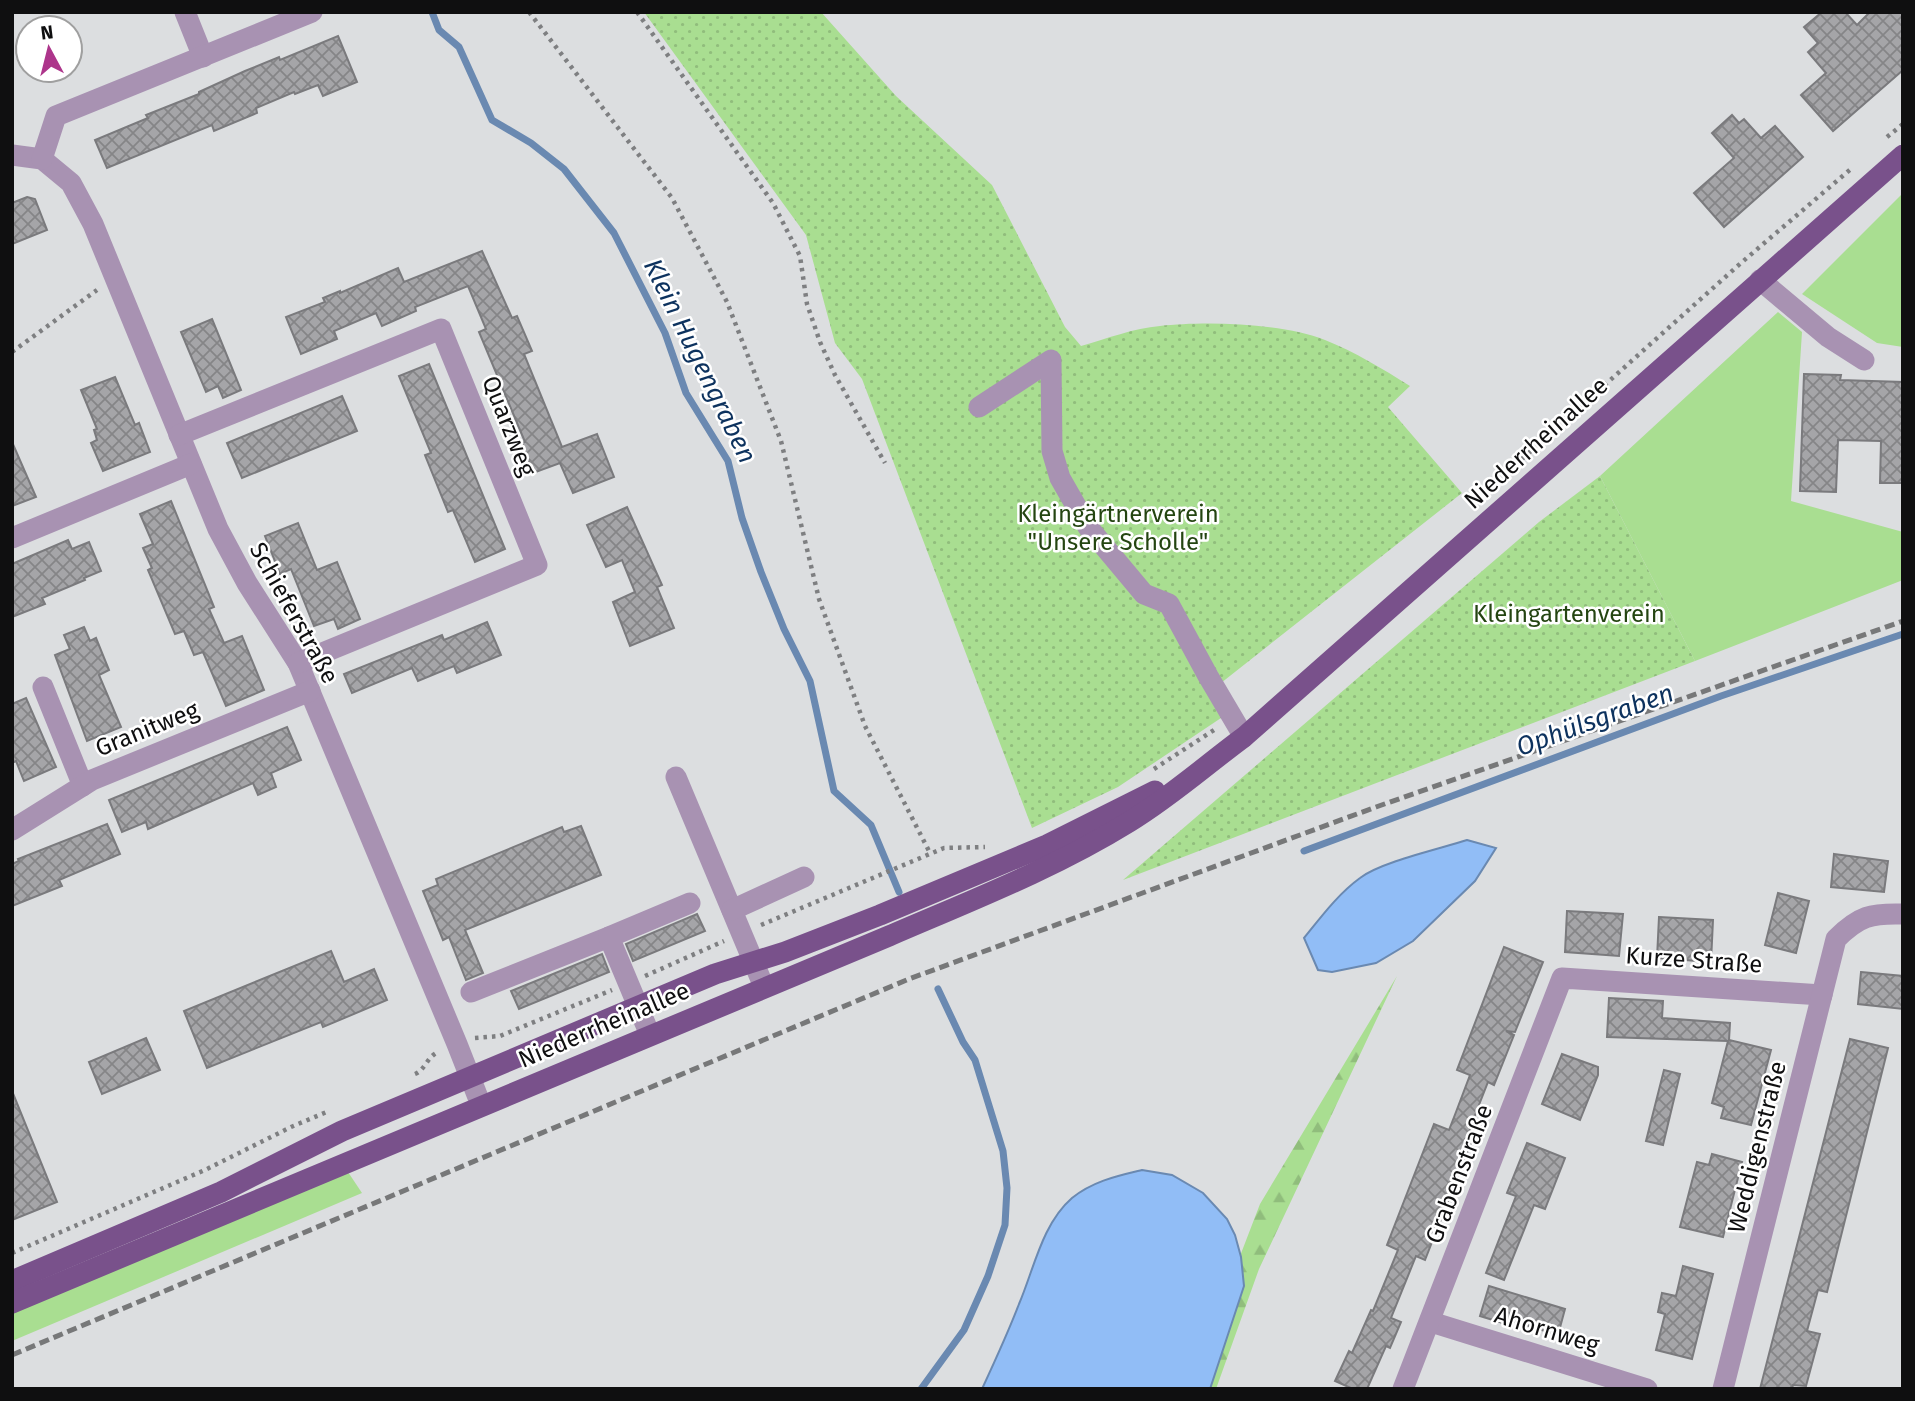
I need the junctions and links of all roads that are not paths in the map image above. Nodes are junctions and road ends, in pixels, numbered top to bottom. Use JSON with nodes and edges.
{"nodes":[{"id":1,"x":185,"y":12,"type":"edge"},
{"id":2,"x":312,"y":12,"type":"edge"},
{"id":3,"x":202,"y":57,"type":"junction"},
{"id":4,"x":12,"y":155,"type":"edge"},
{"id":5,"x":1903,"y":155,"type":"edge"},
{"id":6,"x":42,"y":159,"type":"junction"},
{"id":7,"x":1760,"y":280,"type":"junction"},
{"id":8,"x":1864,"y":360,"type":"dead end"},
{"id":9,"x":979,"y":407,"type":"dead end"},
{"id":10,"x":180,"y":435,"type":"junction"},
{"id":11,"x":191,"y":464,"type":"junction"},
{"id":12,"x":12,"y":538,"type":"edge"},
{"id":13,"x":298,"y":663,"type":"junction"},
{"id":14,"x":43,"y":687,"type":"dead end"},
{"id":15,"x":310,"y":691,"type":"junction"},
{"id":16,"x":1244,"y":737,"type":"junction"},
{"id":17,"x":1201,"y":768,"type":"junction"},
{"id":18,"x":676,"y":777,"type":"dead end"},
{"id":19,"x":83,"y":786,"type":"junction"},
{"id":20,"x":12,"y":830,"type":"edge"},
{"id":21,"x":804,"y":877,"type":"dead end"},
{"id":22,"x":690,"y":903,"type":"dead end"},
{"id":23,"x":732,"y":909,"type":"junction"},
{"id":24,"x":1903,"y":915,"type":"edge"},
{"id":25,"x":609,"y":937,"type":"junction"},
{"id":26,"x":754,"y":962,"type":"junction"},
{"id":27,"x":1562,"y":978,"type":"joint"},
{"id":28,"x":764,"y":987,"type":"junction"},
{"id":29,"x":471,"y":992,"type":"dead end"},
{"id":30,"x":1822,"y":995,"type":"junction"},
{"id":31,"x":639,"y":1007,"type":"junction"},
{"id":32,"x":650,"y":1035,"type":"junction"},
{"id":33,"x":470,"y":1078,"type":"junction"},
{"id":34,"x":481,"y":1105,"type":"junction"},
{"id":35,"x":12,"y":1281,"type":"edge"},
{"id":36,"x":12,"y":1303,"type":"edge"},
{"id":37,"x":1431,"y":1322,"type":"junction"},
{"id":38,"x":1403,"y":1389,"type":"edge"},
{"id":39,"x":1647,"y":1389,"type":"edge"},
{"id":40,"x":1723,"y":1389,"type":"edge"}],
"edges":[{"from":1,"to":3,"type":"street"},
{"from":2,"to":3,"type":"street"},
{"from":3,"to":6,"type":"street"},
{"from":4,"to":6,"type":"street"},
{"from":5,"to":7,"type":"main road","name":"Niederrheinallee"},
{"from":6,"to":10,"type":"street","name":"Schieferstraße"},
{"from":7,"to":8,"type":"street"},
{"from":7,"to":16,"type":"main road","name":"Niederrheinallee"},
{"from":9,"to":16,"type":"street"},
{"from":10,"to":11,"type":"street","name":"Schieferstraße"},
{"from":10,"to":13,"type":"street","name":"Quarzweg"},
{"from":11,"to":12,"type":"street"},
{"from":11,"to":13,"type":"street","name":"Schieferstraße"},
{"from":13,"to":15,"type":"street","name":"Schieferstraße"},
{"from":14,"to":19,"type":"street"},
{"from":15,"to":19,"type":"street","name":"Granitweg"},
{"from":15,"to":33,"type":"street","name":"Schieferstraße"},
{"from":16,"to":17,"type":"main road","name":"Niederrheinallee"},
{"from":17,"to":26,"type":"main road","name":"Niederrheinallee"},
{"from":17,"to":28,"type":"main road","name":"Niederrheinallee"},
{"from":18,"to":23,"type":"street"},
{"from":19,"to":20,"type":"street","name":"Granitweg"},
{"from":21,"to":23,"type":"street"},
{"from":22,"to":25,"type":"street"},
{"from":23,"to":26,"type":"street"},
{"from":24,"to":30,"type":"street","name":"Weddigenstraße"},
{"from":25,"to":29,"type":"street"},
{"from":25,"to":31,"type":"street"},
{"from":26,"to":28,"type":"street"},
{"from":26,"to":31,"type":"main road","name":"Niederrheinallee"},
{"from":27,"to":30,"type":"street","name":"Kurze Straße"},
{"from":27,"to":37,"type":"street","name":"Grabenstraße"},
{"from":28,"to":32,"type":"main road","name":"Niederrheinallee"},
{"from":30,"to":40,"type":"street","name":"Weddigenstraße"},
{"from":31,"to":32,"type":"street"},
{"from":31,"to":33,"type":"main road","name":"Niederrheinallee"},
{"from":32,"to":34,"type":"main road","name":"Niederrheinallee"},
{"from":33,"to":34,"type":"street","name":"Schieferstraße"},
{"from":33,"to":35,"type":"main road","name":"Niederrheinallee"},
{"from":34,"to":36,"type":"main road","name":"Niederrheinallee"},
{"from":37,"to":38,"type":"street","name":"Grabenstraße"},
{"from":37,"to":39,"type":"street","name":"Ahornweg"}]}
